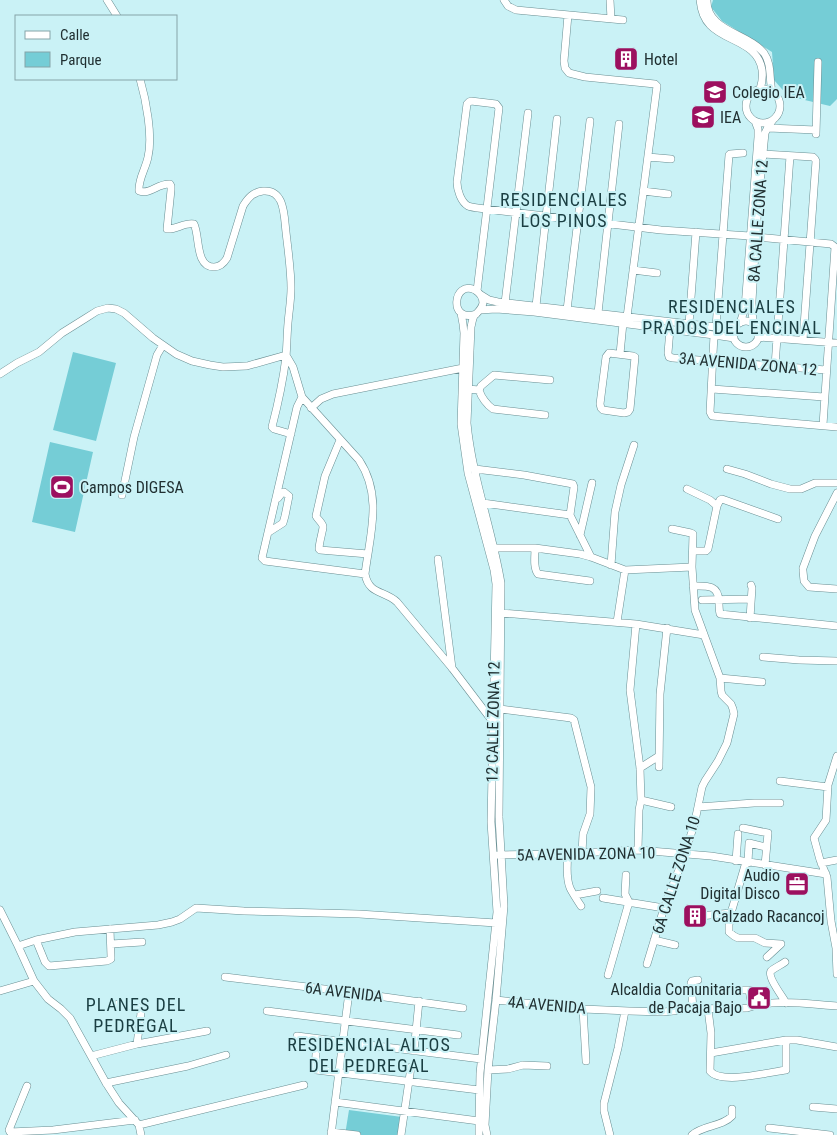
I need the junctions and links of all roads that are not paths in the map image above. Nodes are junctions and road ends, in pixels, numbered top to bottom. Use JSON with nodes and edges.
{"nodes":[{"id":1,"x":107,"y":0,"type":"edge"},
{"id":2,"x":504,"y":0,"type":"edge"},
{"id":3,"x":610,"y":0,"type":"edge"},
{"id":4,"x":700,"y":0,"type":"edge"},
{"id":5,"x":707,"y":0,"type":"edge"},
{"id":6,"x":116,"y":15,"type":"edge"},
{"id":7,"x":568,"y":15,"type":"junction"},
{"id":8,"x":611,"y":19,"type":"junction"},
{"id":9,"x":622,"y":20,"type":"dead end"},
{"id":10,"x":818,"y":62,"type":"dead end"},
{"id":11,"x":140,"y":80,"type":"edge"},
{"id":12,"x":760,"y":89,"type":"junction"},
{"id":13,"x":772,"y":91,"type":"junction"},
{"id":14,"x":528,"y":113,"type":"dead end"},
{"id":15,"x":558,"y":119,"type":"dead end"},
{"id":16,"x":773,"y":120,"type":"junction"},
{"id":17,"x":590,"y":121,"type":"dead end"},
{"id":18,"x":755,"y":121,"type":"junction"},
{"id":19,"x":619,"y":124,"type":"dead end"},
{"id":20,"x":768,"y":128,"type":"junction"},
{"id":21,"x":743,"y":153,"type":"dead end"},
{"id":22,"x":763,"y":154,"type":"junction"},
{"id":23,"x":648,"y":156,"type":"junction"},
{"id":24,"x":790,"y":156,"type":"junction"},
{"id":25,"x":671,"y":159,"type":"dead end"},
{"id":26,"x":643,"y":191,"type":"junction"},
{"id":27,"x":668,"y":194,"type":"dead end"},
{"id":28,"x":486,"y":209,"type":"junction"},
{"id":29,"x":516,"y":212,"type":"junction"},
{"id":30,"x":546,"y":216,"type":"junction"},
{"id":31,"x":578,"y":220,"type":"junction"},
{"id":32,"x":608,"y":223,"type":"junction"},
{"id":33,"x":638,"y":227,"type":"junction"},
{"id":34,"x":696,"y":232,"type":"junction"},
{"id":35,"x":722,"y":234,"type":"junction"},
{"id":36,"x":753,"y":237,"type":"junction"},
{"id":37,"x":784,"y":239,"type":"junction"},
{"id":38,"x":810,"y":241,"type":"junction"},
{"id":39,"x":633,"y":270,"type":"junction"},
{"id":40,"x":657,"y":273,"type":"dead end"},
{"id":41,"x":479,"y":293,"type":"junction"},
{"id":42,"x":505,"y":303,"type":"junction"},
{"id":43,"x":536,"y":306,"type":"junction"},
{"id":44,"x":567,"y":310,"type":"junction"},
{"id":45,"x":478,"y":312,"type":"junction"},
{"id":46,"x":461,"y":313,"type":"junction"},
{"id":47,"x":598,"y":313,"type":"junction"},
{"id":48,"x":625,"y":320,"type":"junction"},
{"id":49,"x":689,"y":324,"type":"junction"},
{"id":50,"x":754,"y":324,"type":"junction"},
{"id":51,"x":738,"y":325,"type":"junction"},
{"id":52,"x":670,"y":329,"type":"junction"},
{"id":53,"x":715,"y":331,"type":"junction"},
{"id":54,"x":758,"y":337,"type":"junction"},
{"id":55,"x":734,"y":338,"type":"junction"},
{"id":56,"x":777,"y":338,"type":"junction"},
{"id":57,"x":803,"y":340,"type":"junction"},
{"id":58,"x":829,"y":342,"type":"junction"},
{"id":59,"x":837,"y":343,"type":"edge"},
{"id":60,"x":163,"y":345,"type":"junction"},
{"id":61,"x":620,"y":354,"type":"junction"},
{"id":62,"x":286,"y":355,"type":"junction"},
{"id":63,"x":713,"y":361,"type":"junction"},
{"id":64,"x":775,"y":366,"type":"junction"},
{"id":65,"x":462,"y":368,"type":"junction"},
{"id":66,"x":826,"y":370,"type":"junction"},
{"id":67,"x":0,"y":374,"type":"edge"},
{"id":68,"x":550,"y":380,"type":"dead end"},
{"id":69,"x":468,"y":389,"type":"junction"},
{"id":70,"x":712,"y":389,"type":"junction"},
{"id":71,"x":479,"y":390,"type":"junction"},
{"id":72,"x":302,"y":397,"type":"junction"},
{"id":73,"x":824,"y":397,"type":"junction"},
{"id":74,"x":311,"y":408,"type":"junction"},
{"id":75,"x":545,"y":415,"type":"dead end"},
{"id":76,"x":823,"y":426,"type":"junction"},
{"id":77,"x":837,"y":427,"type":"edge"},
{"id":78,"x":291,"y":434,"type":"junction"},
{"id":79,"x":340,"y":440,"type":"junction"},
{"id":80,"x":634,"y":445,"type":"dead end"},
{"id":81,"x":475,"y":469,"type":"junction"},
{"id":82,"x":727,"y":469,"type":"dead end"},
{"id":83,"x":837,"y":482,"type":"edge"},
{"id":84,"x":592,"y":483,"type":"dead end"},
{"id":85,"x":687,"y":489,"type":"dead end"},
{"id":86,"x":837,"y":493,"type":"edge"},
{"id":87,"x":122,"y":495,"type":"dead end"},
{"id":88,"x":276,"y":502,"type":"junction"},
{"id":89,"x":483,"y":503,"type":"junction"},
{"id":90,"x":717,"y":506,"type":"junction"},
{"id":91,"x":570,"y":515,"type":"junction"},
{"id":92,"x":778,"y":519,"type":"dead end"},
{"id":93,"x":672,"y":529,"type":"dead end"},
{"id":94,"x":269,"y":532,"type":"junction"},
{"id":95,"x":580,"y":535,"type":"junction"},
{"id":96,"x":491,"y":548,"type":"junction"},
{"id":97,"x":535,"y":548,"type":"junction"},
{"id":98,"x":693,"y":551,"type":"junction"},
{"id":99,"x":368,"y":554,"type":"junction"},
{"id":100,"x":591,"y":557,"type":"junction"},
{"id":101,"x":438,"y":559,"type":"dead end"},
{"id":102,"x":611,"y":565,"type":"junction"},
{"id":103,"x":692,"y":568,"type":"junction"},
{"id":104,"x":625,"y":570,"type":"junction"},
{"id":105,"x":365,"y":574,"type":"junction"},
{"id":106,"x":590,"y":581,"type":"dead end"},
{"id":107,"x":752,"y":585,"type":"dead end"},
{"id":108,"x":693,"y":586,"type":"junction"},
{"id":109,"x":837,"y":589,"type":"edge"},
{"id":110,"x":751,"y":599,"type":"junction"},
{"id":111,"x":702,"y":600,"type":"dead end"},
{"id":112,"x":719,"y":600,"type":"junction"},
{"id":113,"x":501,"y":614,"type":"junction"},
{"id":114,"x":750,"y":618,"type":"junction"},
{"id":115,"x":617,"y":622,"type":"junction"},
{"id":116,"x":636,"y":624,"type":"junction"},
{"id":117,"x":837,"y":626,"type":"edge"},
{"id":118,"x":667,"y":628,"type":"junction"},
{"id":119,"x":704,"y":635,"type":"junction"},
{"id":120,"x":764,"y":657,"type":"dead end"},
{"id":121,"x":837,"y":661,"type":"edge"},
{"id":122,"x":452,"y":668,"type":"junction"},
{"id":123,"x":720,"y":678,"type":"junction"},
{"id":124,"x":762,"y":682,"type":"dead end"},
{"id":125,"x":500,"y":709,"type":"junction"},
{"id":126,"x":496,"y":722,"type":"junction"},
{"id":127,"x":659,"y":756,"type":"junction"},
{"id":128,"x":837,"y":756,"type":"edge"},
{"id":129,"x":659,"y":767,"type":"dead end"},
{"id":130,"x":640,"y":768,"type":"junction"},
{"id":131,"x":780,"y":781,"type":"dead end"},
{"id":132,"x":828,"y":787,"type":"junction"},
{"id":133,"x":642,"y":800,"type":"junction"},
{"id":134,"x":780,"y":803,"type":"dead end"},
{"id":135,"x":672,"y":807,"type":"dead end"},
{"id":136,"x":698,"y":807,"type":"junction"},
{"id":137,"x":766,"y":847,"type":"junction"},
{"id":138,"x":638,"y":850,"type":"junction"},
{"id":139,"x":582,"y":853,"type":"junction"},
{"id":140,"x":568,"y":854,"type":"junction"},
{"id":141,"x":685,"y":854,"type":"junction"},
{"id":142,"x":497,"y":855,"type":"junction"},
{"id":143,"x":837,"y":860,"type":"edge"},
{"id":144,"x":736,"y":861,"type":"junction"},
{"id":145,"x":747,"y":862,"type":"junction"},
{"id":146,"x":821,"y":863,"type":"junction"},
{"id":147,"x":765,"y":865,"type":"junction"},
{"id":148,"x":826,"y":874,"type":"junction"},
{"id":149,"x":626,"y":875,"type":"dead end"},
{"id":150,"x":598,"y":890,"type":"dead end"},
{"id":151,"x":575,"y":895,"type":"junction"},
{"id":152,"x":603,"y":898,"type":"dead end"},
{"id":153,"x":630,"y":902,"type":"junction"},
{"id":154,"x":581,"y":906,"type":"dead end"},
{"id":155,"x":664,"y":908,"type":"junction"},
{"id":156,"x":0,"y":910,"type":"edge"},
{"id":157,"x":731,"y":913,"type":"junction"},
{"id":158,"x":700,"y":916,"type":"dead end"},
{"id":159,"x":834,"y":921,"type":"edge"},
{"id":160,"x":496,"y":923,"type":"junction"},
{"id":161,"x":110,"y":929,"type":"junction"},
{"id":162,"x":36,"y":940,"type":"junction"},
{"id":163,"x":654,"y":940,"type":"junction"},
{"id":164,"x":142,"y":942,"type":"dead end"},
{"id":165,"x":111,"y":944,"type":"junction"},
{"id":166,"x":675,"y":945,"type":"dead end"},
{"id":167,"x":18,"y":946,"type":"junction"},
{"id":168,"x":767,"y":957,"type":"dead end"},
{"id":169,"x":837,"y":958,"type":"edge"},
{"id":170,"x":496,"y":960,"type":"junction"},
{"id":171,"x":785,"y":962,"type":"dead end"},
{"id":172,"x":647,"y":964,"type":"dead end"},
{"id":173,"x":608,"y":974,"type":"dead end"},
{"id":174,"x":837,"y":974,"type":"edge"},
{"id":175,"x":225,"y":977,"type":"dead end"},
{"id":176,"x":698,"y":980,"type":"dead end"},
{"id":177,"x":34,"y":981,"type":"junction"},
{"id":178,"x":729,"y":990,"type":"dead end"},
{"id":179,"x":0,"y":991,"type":"edge"},
{"id":180,"x":349,"y":992,"type":"junction"},
{"id":181,"x":496,"y":1000,"type":"junction"},
{"id":182,"x":419,"y":1001,"type":"junction"},
{"id":183,"x":786,"y":1003,"type":"junction"},
{"id":184,"x":118,"y":1004,"type":"dead end"},
{"id":185,"x":752,"y":1006,"type":"junction"},
{"id":186,"x":837,"y":1006,"type":"edge"},
{"id":187,"x":463,"y":1008,"type":"dead end"},
{"id":188,"x":583,"y":1009,"type":"junction"},
{"id":189,"x":693,"y":1009,"type":"junction"},
{"id":190,"x":708,"y":1009,"type":"junction"},
{"id":191,"x":625,"y":1011,"type":"junction"},
{"id":192,"x":267,"y":1012,"type":"dead end"},
{"id":193,"x":346,"y":1021,"type":"junction"},
{"id":194,"x":416,"y":1030,"type":"junction"},
{"id":195,"x":207,"y":1031,"type":"dead end"},
{"id":196,"x":458,"y":1035,"type":"dead end"},
{"id":197,"x":296,"y":1036,"type":"dead end"},
{"id":198,"x":786,"y":1040,"type":"junction"},
{"id":199,"x":343,"y":1042,"type":"junction"},
{"id":200,"x":137,"y":1044,"type":"junction"},
{"id":201,"x":837,"y":1047,"type":"edge"},
{"id":202,"x":414,"y":1051,"type":"junction"},
{"id":203,"x":711,"y":1053,"type":"junction"},
{"id":204,"x":316,"y":1054,"type":"dead end"},
{"id":205,"x":226,"y":1055,"type":"dead end"},
{"id":206,"x":91,"y":1056,"type":"junction"},
{"id":207,"x":481,"y":1059,"type":"junction"},
{"id":208,"x":586,"y":1061,"type":"dead end"},
{"id":209,"x":547,"y":1066,"type":"dead end"},
{"id":210,"x":411,"y":1067,"type":"dead end"},
{"id":211,"x":488,"y":1070,"type":"junction"},
{"id":212,"x":339,"y":1072,"type":"junction"},
{"id":213,"x":409,"y":1081,"type":"junction"},
{"id":214,"x":106,"y":1083,"type":"junction"},
{"id":215,"x":27,"y":1086,"type":"dead end"},
{"id":216,"x":304,"y":1086,"type":"dead end"},
{"id":217,"x":479,"y":1090,"type":"junction"},
{"id":218,"x":335,"y":1102,"type":"junction"},
{"id":219,"x":812,"y":1107,"type":"dead end"},
{"id":220,"x":732,"y":1109,"type":"dead end"},
{"id":221,"x":837,"y":1109,"type":"edge"},
{"id":222,"x":404,"y":1112,"type":"junction"},
{"id":223,"x":478,"y":1121,"type":"junction"},
{"id":224,"x":137,"y":1123,"type":"junction"},
{"id":225,"x":769,"y":1128,"type":"dead end"},
{"id":226,"x":792,"y":1133,"type":"edge"},
{"id":227,"x":331,"y":1134,"type":"edge"},
{"id":228,"x":837,"y":1134,"type":"edge"},
{"id":229,"x":142,"y":1135,"type":"edge"},
{"id":230,"x":357,"y":1135,"type":"edge"},
{"id":231,"x":401,"y":1135,"type":"edge"},
{"id":232,"x":479,"y":1135,"type":"edge"},
{"id":233,"x":487,"y":1135,"type":"edge"},
{"id":234,"x":610,"y":1135,"type":"edge"},
{"id":235,"x":692,"y":1135,"type":"edge"},
{"id":236,"x":831,"y":1135,"type":"edge"}],
"edges":[{"from":1,"to":6,"type":"street"},
{"from":2,"to":7,"type":"street"},
{"from":3,"to":8,"type":"street"},
{"from":4,"to":12,"type":"street"},
{"from":5,"to":13,"type":"street"},
{"from":7,"to":8,"type":"street"},
{"from":7,"to":23,"type":"street"},
{"from":8,"to":9,"type":"street"},
{"from":10,"to":20,"type":"street"},
{"from":11,"to":62,"type":"street"},
{"from":12,"to":13,"type":"street"},
{"from":12,"to":18,"type":"street"},
{"from":13,"to":16,"type":"street"},
{"from":14,"to":29,"type":"street"},
{"from":15,"to":30,"type":"street"},
{"from":16,"to":18,"type":"street"},
{"from":16,"to":20,"type":"street","name":"8A CALLE ZONA 12"},
{"from":17,"to":31,"type":"street"},
{"from":18,"to":36,"type":"street","name":"8A CALLE ZONA 12"},
{"from":19,"to":32,"type":"street"},
{"from":20,"to":22,"type":"street","name":"8A CALLE ZONA 12"},
{"from":21,"to":35,"type":"street"},
{"from":22,"to":24,"type":"street"},
{"from":22,"to":36,"type":"street","name":"8A CALLE ZONA 12"},
{"from":23,"to":25,"type":"street"},
{"from":23,"to":26,"type":"street"},
{"from":24,"to":37,"type":"street"},
{"from":24,"to":38,"type":"street"},
{"from":26,"to":27,"type":"street"},
{"from":26,"to":33,"type":"street"},
{"from":28,"to":28,"type":"street"},
{"from":28,"to":29,"type":"street"},
{"from":28,"to":41,"type":"street"},
{"from":29,"to":30,"type":"street"},
{"from":29,"to":42,"type":"street"},
{"from":30,"to":31,"type":"street"},
{"from":30,"to":43,"type":"street"},
{"from":31,"to":32,"type":"street"},
{"from":31,"to":44,"type":"street"},
{"from":32,"to":33,"type":"street"},
{"from":32,"to":47,"type":"street"},
{"from":33,"to":34,"type":"street"},
{"from":33,"to":39,"type":"street"},
{"from":34,"to":35,"type":"street"},
{"from":34,"to":49,"type":"street"},
{"from":35,"to":36,"type":"street"},
{"from":35,"to":53,"type":"street"},
{"from":36,"to":37,"type":"street"},
{"from":36,"to":50,"type":"street","name":"8A CALLE ZONA 12"},
{"from":36,"to":51,"type":"street","name":"8A CALLE ZONA 12"},
{"from":37,"to":38,"type":"street"},
{"from":37,"to":56,"type":"street"},
{"from":38,"to":57,"type":"street"},
{"from":38,"to":58,"type":"street"},
{"from":39,"to":40,"type":"street"},
{"from":39,"to":48,"type":"street"},
{"from":41,"to":42,"type":"street"},
{"from":41,"to":45,"type":"street"},
{"from":41,"to":46,"type":"street"},
{"from":42,"to":43,"type":"street"},
{"from":43,"to":44,"type":"street"},
{"from":44,"to":47,"type":"street"},
{"from":45,"to":46,"type":"street"},
{"from":45,"to":48,"type":"street"},
{"from":45,"to":69,"type":"street","name":"12 CALLE ZONA 12"},
{"from":46,"to":65,"type":"street","name":"12 CALLE ZONA 12"},
{"from":47,"to":48,"type":"street"},
{"from":48,"to":49,"type":"street"},
{"from":48,"to":52,"type":"street"},
{"from":48,"to":61,"type":"street"},
{"from":49,"to":53,"type":"street"},
{"from":50,"to":51,"type":"street"},
{"from":50,"to":54,"type":"street"},
{"from":51,"to":53,"type":"street"},
{"from":51,"to":55,"type":"street"},
{"from":52,"to":53,"type":"street"},
{"from":52,"to":63,"type":"street","name":"3A AVENIDA ZONA 12"},
{"from":53,"to":55,"type":"street"},
{"from":53,"to":63,"type":"street"},
{"from":54,"to":55,"type":"street"},
{"from":54,"to":56,"type":"street"},
{"from":56,"to":57,"type":"street"},
{"from":56,"to":64,"type":"street"},
{"from":57,"to":58,"type":"street"},
{"from":58,"to":59,"type":"street"},
{"from":58,"to":66,"type":"street"},
{"from":60,"to":62,"type":"street"},
{"from":60,"to":67,"type":"street"},
{"from":60,"to":87,"type":"street"},
{"from":61,"to":61,"type":"street"},
{"from":62,"to":72,"type":"street"},
{"from":62,"to":78,"type":"street"},
{"from":63,"to":64,"type":"street","name":"3A AVENIDA ZONA 12"},
{"from":63,"to":70,"type":"street"},
{"from":64,"to":66,"type":"street","name":"3A AVENIDA ZONA 12"},
{"from":65,"to":74,"type":"street"},
{"from":65,"to":96,"type":"street","name":"12 CALLE ZONA 12"},
{"from":66,"to":73,"type":"street"},
{"from":68,"to":71,"type":"street"},
{"from":69,"to":71,"type":"street"},
{"from":69,"to":81,"type":"street","name":"12 CALLE ZONA 12"},
{"from":70,"to":73,"type":"street"},
{"from":70,"to":76,"type":"street"},
{"from":71,"to":75,"type":"street"},
{"from":72,"to":74,"type":"street"},
{"from":72,"to":78,"type":"street"},
{"from":73,"to":76,"type":"street"},
{"from":74,"to":79,"type":"street"},
{"from":76,"to":77,"type":"street"},
{"from":78,"to":88,"type":"street"},
{"from":79,"to":99,"type":"street"},
{"from":79,"to":99,"type":"street"},
{"from":80,"to":102,"type":"street"},
{"from":81,"to":89,"type":"street","name":"12 CALLE ZONA 12"},
{"from":81,"to":91,"type":"street"},
{"from":82,"to":83,"type":"street"},
{"from":84,"to":95,"type":"street"},
{"from":85,"to":90,"type":"street"},
{"from":86,"to":109,"type":"street"},
{"from":88,"to":94,"type":"street"},
{"from":88,"to":94,"type":"street"},
{"from":89,"to":91,"type":"street"},
{"from":89,"to":96,"type":"street","name":"12 CALLE ZONA 12"},
{"from":90,"to":92,"type":"street"},
{"from":90,"to":98,"type":"street"},
{"from":91,"to":95,"type":"street"},
{"from":93,"to":98,"type":"street","name":"6A CALLE ZONA 10"},
{"from":94,"to":105,"type":"street"},
{"from":95,"to":100,"type":"street"},
{"from":96,"to":97,"type":"street"},
{"from":96,"to":113,"type":"street","name":"12 CALLE ZONA 12"},
{"from":96,"to":126,"type":"street","name":"12 CALLE ZONA 12"},
{"from":97,"to":100,"type":"street"},
{"from":97,"to":106,"type":"street"},
{"from":98,"to":103,"type":"street","name":"6A CALLE ZONA 10"},
{"from":99,"to":105,"type":"street"},
{"from":100,"to":102,"type":"street"},
{"from":101,"to":122,"type":"street"},
{"from":102,"to":104,"type":"street"},
{"from":103,"to":104,"type":"street"},
{"from":103,"to":108,"type":"street","name":"6A CALLE ZONA 10"},
{"from":104,"to":115,"type":"street"},
{"from":105,"to":122,"type":"street"},
{"from":107,"to":110,"type":"street"},
{"from":108,"to":112,"type":"street"},
{"from":108,"to":119,"type":"street","name":"6A CALLE ZONA 10"},
{"from":110,"to":112,"type":"street"},
{"from":110,"to":114,"type":"street"},
{"from":111,"to":112,"type":"street"},
{"from":112,"to":114,"type":"street"},
{"from":113,"to":115,"type":"street"},
{"from":113,"to":125,"type":"street","name":"12 CALLE ZONA 12"},
{"from":114,"to":117,"type":"street"},
{"from":115,"to":116,"type":"street"},
{"from":116,"to":118,"type":"street"},
{"from":116,"to":130,"type":"street"},
{"from":118,"to":119,"type":"street"},
{"from":118,"to":127,"type":"street"},
{"from":119,"to":123,"type":"street","name":"6A CALLE ZONA 10"},
{"from":120,"to":121,"type":"street"},
{"from":122,"to":126,"type":"street"},
{"from":123,"to":124,"type":"street"},
{"from":123,"to":136,"type":"street","name":"6A CALLE ZONA 10"},
{"from":125,"to":126,"type":"street","name":"12 CALLE ZONA 12"},
{"from":125,"to":139,"type":"street"},
{"from":126,"to":142,"type":"street","name":"12 CALLE ZONA 12"},
{"from":127,"to":129,"type":"street"},
{"from":127,"to":130,"type":"street"},
{"from":128,"to":132,"type":"street"},
{"from":130,"to":133,"type":"street"},
{"from":131,"to":132,"type":"street"},
{"from":132,"to":146,"type":"street"},
{"from":133,"to":135,"type":"street"},
{"from":133,"to":138,"type":"street"},
{"from":134,"to":136,"type":"street"},
{"from":136,"to":141,"type":"street","name":"6A CALLE ZONA 10"},
{"from":137,"to":144,"type":"street"},
{"from":137,"to":145,"type":"street"},
{"from":137,"to":147,"type":"street"},
{"from":138,"to":139,"type":"street","name":"5A AVENIDA ZONA 10"},
{"from":138,"to":141,"type":"street","name":"5A AVENIDA ZONA 10"},
{"from":139,"to":140,"type":"street","name":"5A AVENIDA ZONA 10"},
{"from":140,"to":142,"type":"street","name":"5A AVENIDA ZONA 10"},
{"from":140,"to":151,"type":"street"},
{"from":141,"to":144,"type":"street","name":"5A AVENIDA ZONA 10"},
{"from":141,"to":155,"type":"street","name":"6A CALLE ZONA 10"},
{"from":142,"to":160,"type":"street","name":"12 CALLE ZONA 12"},
{"from":142,"to":170,"type":"street","name":"12 CALLE ZONA 12"},
{"from":143,"to":146,"type":"street"},
{"from":144,"to":145,"type":"street","name":"5A AVENIDA ZONA 10"},
{"from":145,"to":147,"type":"street","name":"5A AVENIDA ZONA 10"},
{"from":145,"to":157,"type":"street"},
{"from":146,"to":148,"type":"street"},
{"from":147,"to":148,"type":"street","name":"5A AVENIDA ZONA 10"},
{"from":148,"to":159,"type":"street"},
{"from":149,"to":153,"type":"street"},
{"from":150,"to":151,"type":"street"},
{"from":151,"to":154,"type":"street"},
{"from":152,"to":153,"type":"street"},
{"from":153,"to":155,"type":"street"},
{"from":153,"to":173,"type":"street"},
{"from":155,"to":163,"type":"street","name":"6A CALLE ZONA 10"},
{"from":156,"to":167,"type":"street"},
{"from":157,"to":158,"type":"street"},
{"from":157,"to":168,"type":"street"},
{"from":159,"to":169,"type":"street"},
{"from":160,"to":161,"type":"street"},
{"from":160,"to":170,"type":"street","name":"12 CALLE ZONA 12"},
{"from":161,"to":162,"type":"street"},
{"from":161,"to":165,"type":"street"},
{"from":162,"to":165,"type":"street"},
{"from":162,"to":167,"type":"street"},
{"from":163,"to":166,"type":"street"},
{"from":163,"to":172,"type":"street","name":"6A CALLE ZONA 10"},
{"from":164,"to":165,"type":"street"},
{"from":167,"to":177,"type":"street"},
{"from":169,"to":174,"type":"street"},
{"from":170,"to":181,"type":"street","name":"12 CALLE ZONA 12"},
{"from":170,"to":207,"type":"street","name":"12 CALLE ZONA 12"},
{"from":171,"to":183,"type":"street"},
{"from":175,"to":180,"type":"street","name":"6A AVENIDA"},
{"from":176,"to":189,"type":"street"},
{"from":177,"to":179,"type":"street"},
{"from":177,"to":206,"type":"street"},
{"from":178,"to":185,"type":"street"},
{"from":180,"to":182,"type":"street","name":"6A AVENIDA"},
{"from":180,"to":193,"type":"street"},
{"from":181,"to":188,"type":"street","name":"4A AVENIDA"},
{"from":181,"to":211,"type":"street","name":"12 CALLE ZONA 12"},
{"from":182,"to":187,"type":"street","name":"6A AVENIDA"},
{"from":182,"to":194,"type":"street"},
{"from":183,"to":185,"type":"street","name":"4A AVENIDA"},
{"from":183,"to":186,"type":"street","name":"4A AVENIDA"},
{"from":184,"to":200,"type":"street"},
{"from":185,"to":190,"type":"street","name":"4A AVENIDA"},
{"from":188,"to":191,"type":"street","name":"4A AVENIDA"},
{"from":188,"to":208,"type":"street"},
{"from":189,"to":190,"type":"street","name":"4A AVENIDA"},
{"from":189,"to":191,"type":"street","name":"4A AVENIDA"},
{"from":190,"to":203,"type":"street"},
{"from":191,"to":234,"type":"street"},
{"from":192,"to":193,"type":"street"},
{"from":193,"to":194,"type":"street"},
{"from":193,"to":199,"type":"street"},
{"from":194,"to":196,"type":"street"},
{"from":194,"to":202,"type":"street"},
{"from":195,"to":200,"type":"street"},
{"from":197,"to":199,"type":"street"},
{"from":198,"to":201,"type":"street"},
{"from":198,"to":203,"type":"street"},
{"from":198,"to":203,"type":"street"},
{"from":199,"to":202,"type":"street"},
{"from":199,"to":212,"type":"street"},
{"from":200,"to":206,"type":"street"},
{"from":202,"to":207,"type":"street"},
{"from":204,"to":212,"type":"street"},
{"from":205,"to":214,"type":"street"},
{"from":206,"to":214,"type":"street"},
{"from":207,"to":217,"type":"street","name":"12 CALLE ZONA 12"},
{"from":209,"to":211,"type":"street"},
{"from":210,"to":213,"type":"street"},
{"from":211,"to":233,"type":"street","name":"12 CALLE ZONA 12"},
{"from":212,"to":213,"type":"street"},
{"from":212,"to":218,"type":"street"},
{"from":213,"to":217,"type":"street"},
{"from":213,"to":222,"type":"street"},
{"from":214,"to":224,"type":"street"},
{"from":215,"to":224,"type":"street"},
{"from":216,"to":224,"type":"street"},
{"from":217,"to":223,"type":"street","name":"12 CALLE ZONA 12"},
{"from":218,"to":222,"type":"street"},
{"from":218,"to":227,"type":"street"},
{"from":219,"to":221,"type":"street"},
{"from":220,"to":235,"type":"street"},
{"from":222,"to":223,"type":"street"},
{"from":222,"to":231,"type":"street"},
{"from":223,"to":232,"type":"street","name":"12 CALLE ZONA 12"},
{"from":224,"to":229,"type":"street"},
{"from":225,"to":226,"type":"street"},
{"from":226,"to":236,"type":"street"},
{"from":227,"to":230,"type":"street"},
{"from":228,"to":236,"type":"street"}]}
